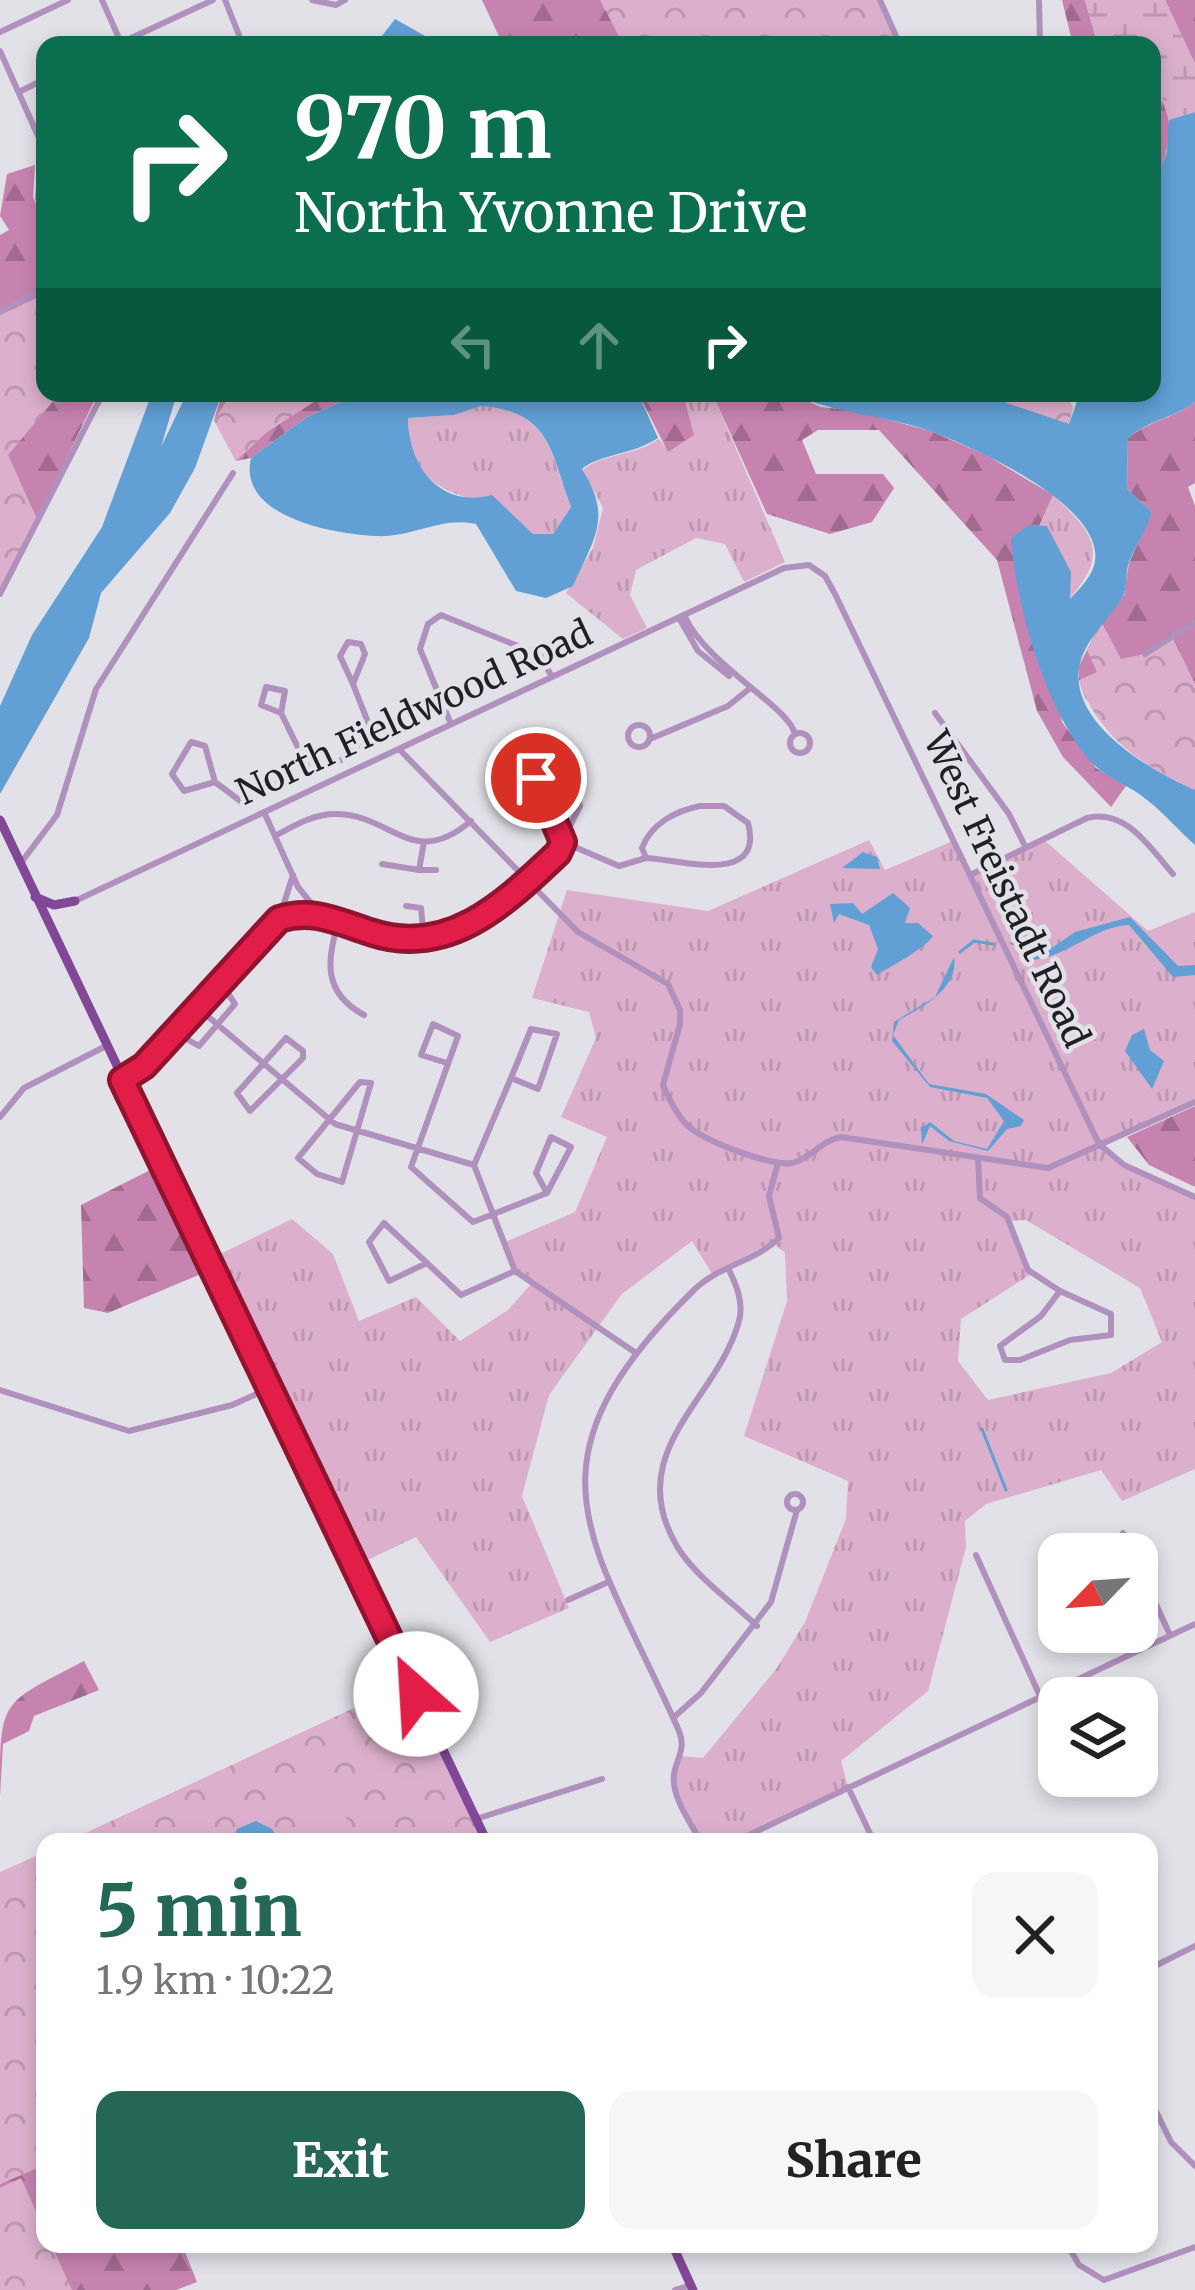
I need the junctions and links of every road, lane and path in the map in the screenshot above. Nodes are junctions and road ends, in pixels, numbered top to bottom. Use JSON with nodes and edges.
{"nodes":[{"id":1,"x":68,"y":0,"type":"edge"},
{"id":2,"x":102,"y":0,"type":"edge"},
{"id":3,"x":212,"y":0,"type":"edge"},
{"id":4,"x":225,"y":0,"type":"edge"},
{"id":5,"x":313,"y":0,"type":"edge"},
{"id":6,"x":345,"y":0,"type":"edge"},
{"id":7,"x":880,"y":0,"type":"edge"},
{"id":8,"x":1039,"y":0,"type":"edge"},
{"id":9,"x":0,"y":32,"type":"edge"},
{"id":10,"x":117,"y":36,"type":"edge"},
{"id":11,"x":137,"y":36,"type":"edge"},
{"id":12,"x":239,"y":36,"type":"edge"},
{"id":13,"x":896,"y":36,"type":"edge"},
{"id":14,"x":1040,"y":36,"type":"edge"},
{"id":15,"x":0,"y":51,"type":"edge"},
{"id":16,"x":36,"y":84,"type":"edge"},
{"id":17,"x":20,"y":92,"type":"junction"},
{"id":18,"x":36,"y":129,"type":"edge"},
{"id":19,"x":36,"y":294,"type":"edge"},
{"id":20,"x":0,"y":311,"type":"edge"},
{"id":21,"x":98,"y":402,"type":"edge"},
{"id":22,"x":233,"y":473,"type":"dead end"},
{"id":23,"x":809,"y":565,"type":"joint"},
{"id":24,"x":0,"y":594,"type":"edge"},
{"id":25,"x":682,"y":617,"type":"junction"},
{"id":26,"x":1195,"y":622,"type":"edge"},
{"id":27,"x":1145,"y":654,"type":"dead end"},
{"id":28,"x":553,"y":677,"type":"junction"},
{"id":29,"x":353,"y":684,"type":"junction"},
{"id":30,"x":749,"y":689,"type":"junction"},
{"id":31,"x":935,"y":712,"type":"dead end"},
{"id":32,"x":280,"y":713,"type":"junction"},
{"id":33,"x":452,"y":724,"type":"junction"},
{"id":34,"x":795,"y":734,"type":"dead end"},
{"id":35,"x":650,"y":739,"type":"dead end"},
{"id":36,"x":399,"y":749,"type":"junction"},
{"id":37,"x":310,"y":775,"type":"junction"},
{"id":38,"x":215,"y":782,"type":"junction"},
{"id":39,"x":315,"y":787,"type":"junction"},
{"id":40,"x":264,"y":812,"type":"junction"},
{"id":41,"x":0,"y":820,"type":"edge"},
{"id":42,"x":471,"y":821,"type":"junction"},
{"id":43,"x":275,"y":836,"type":"junction"},
{"id":44,"x":424,"y":842,"type":"junction"},
{"id":45,"x":563,"y":842,"type":"junction"},
{"id":46,"x":1026,"y":848,"type":"junction"},
{"id":47,"x":646,"y":858,"type":"junction"},
{"id":48,"x":20,"y":864,"type":"junction"},
{"id":49,"x":382,"y":864,"type":"dead end"},
{"id":50,"x":419,"y":870,"type":"junction"},
{"id":51,"x":436,"y":870,"type":"dead end"},
{"id":52,"x":1173,"y":874,"type":"dead end"},
{"id":53,"x":293,"y":875,"type":"junction"},
{"id":54,"x":970,"y":875,"type":"junction"},
{"id":55,"x":527,"y":878,"type":"junction"},
{"id":56,"x":35,"y":897,"type":"junction"},
{"id":57,"x":75,"y":901,"type":"junction"},
{"id":58,"x":406,"y":906,"type":"dead end"},
{"id":59,"x":319,"y":914,"type":"junction"},
{"id":60,"x":44,"y":916,"type":"junction"},
{"id":61,"x":279,"y":919,"type":"junction"},
{"id":62,"x":339,"y":921,"type":"junction"},
{"id":63,"x":424,"y":938,"type":"junction"},
{"id":64,"x":221,"y":983,"type":"junction"},
{"id":65,"x":198,"y":1008,"type":"junction"},
{"id":66,"x":364,"y":1015,"type":"dead end"},
{"id":67,"x":218,"y":1024,"type":"junction"},
{"id":68,"x":176,"y":1032,"type":"junction"},
{"id":69,"x":106,"y":1046,"type":"junction"},
{"id":70,"x":447,"y":1063,"type":"junction"},
{"id":71,"x":262,"y":1064,"type":"junction"},
{"id":72,"x":511,"y":1078,"type":"junction"},
{"id":73,"x":122,"y":1080,"type":"junction"},
{"id":74,"x":283,"y":1081,"type":"junction"},
{"id":75,"x":1195,"y":1102,"type":"edge"},
{"id":76,"x":0,"y":1117,"type":"edge"},
{"id":77,"x":327,"y":1117,"type":"junction"},
{"id":78,"x":356,"y":1132,"type":"junction"},
{"id":79,"x":1099,"y":1144,"type":"junction"},
{"id":80,"x":417,"y":1150,"type":"junction"},
{"id":81,"x":978,"y":1158,"type":"junction"},
{"id":82,"x":778,"y":1163,"type":"junction"},
{"id":83,"x":474,"y":1165,"type":"junction"},
{"id":84,"x":548,"y":1193,"type":"junction"},
{"id":85,"x":1195,"y":1197,"type":"edge"},
{"id":86,"x":491,"y":1214,"type":"junction"},
{"id":87,"x":427,"y":1263,"type":"junction"},
{"id":88,"x":728,"y":1268,"type":"junction"},
{"id":89,"x":515,"y":1271,"type":"junction"},
{"id":90,"x":1060,"y":1291,"type":"junction"},
{"id":91,"x":636,"y":1353,"type":"junction"},
{"id":92,"x":270,"y":1388,"type":"junction"},
{"id":93,"x":0,"y":1390,"type":"edge"},
{"id":94,"x":796,"y":1510,"type":"dead end"},
{"id":95,"x":976,"y":1555,"type":"dead end"},
{"id":96,"x":606,"y":1583,"type":"junction"},
{"id":97,"x":568,"y":1600,"type":"dead end"},
{"id":98,"x":1158,"y":1609,"type":"edge"},
{"id":99,"x":1195,"y":1624,"type":"edge"},
{"id":100,"x":757,"y":1626,"type":"junction"},
{"id":101,"x":1170,"y":1636,"type":"junction"},
{"id":102,"x":1078,"y":1677,"type":"edge"},
{"id":103,"x":1038,"y":1690,"type":"edge"},
{"id":104,"x":1038,"y":1695,"type":"edge"},
{"id":105,"x":673,"y":1719,"type":"junction"},
{"id":106,"x":602,"y":1779,"type":"dead end"},
{"id":107,"x":848,"y":1787,"type":"junction"},
{"id":108,"x":476,"y":1819,"type":"junction"},
{"id":109,"x":483,"y":1833,"type":"edge"},
{"id":110,"x":697,"y":1833,"type":"edge"},
{"id":111,"x":753,"y":1833,"type":"edge"},
{"id":112,"x":870,"y":1833,"type":"edge"},
{"id":113,"x":1195,"y":1946,"type":"edge"},
{"id":114,"x":1158,"y":1964,"type":"edge"},
{"id":115,"x":1158,"y":2115,"type":"edge"},
{"id":116,"x":1195,"y":2166,"type":"edge"},
{"id":117,"x":1195,"y":2247,"type":"edge"},
{"id":118,"x":676,"y":2253,"type":"edge"},
{"id":119,"x":1072,"y":2253,"type":"edge"},
{"id":120,"x":692,"y":2287,"type":"edge"},
{"id":121,"x":675,"y":2290,"type":"edge"}],
"edges":[{"from":1,"to":9,"type":"street"},
{"from":2,"to":10,"type":"street"},
{"from":3,"to":11,"type":"street"},
{"from":4,"to":12,"type":"street"},
{"from":5,"to":6,"type":"street"},
{"from":7,"to":13,"type":"street"},
{"from":8,"to":14,"type":"street"},
{"from":15,"to":17,"type":"street"},
{"from":16,"to":17,"type":"street"},
{"from":17,"to":18,"type":"street"},
{"from":19,"to":20,"type":"street"},
{"from":21,"to":24,"type":"street"},
{"from":22,"to":48,"type":"street"},
{"from":23,"to":25,"type":"street","name":"North Fieldwood Road"},
{"from":23,"to":54,"type":"street","name":"West Freistadt Road"},
{"from":25,"to":28,"type":"street","name":"North Fieldwood Road"},
{"from":25,"to":30,"type":"street"},
{"from":26,"to":27,"type":"street"},
{"from":28,"to":33,"type":"street","name":"North Fieldwood Road"},
{"from":28,"to":33,"type":"street"},
{"from":29,"to":29,"type":"street"},
{"from":29,"to":37,"type":"street"},
{"from":30,"to":34,"type":"street"},
{"from":30,"to":35,"type":"street"},
{"from":31,"to":46,"type":"street"},
{"from":32,"to":32,"type":"street"},
{"from":32,"to":37,"type":"street"},
{"from":33,"to":36,"type":"street","name":"North Fieldwood Road"},
{"from":36,"to":39,"type":"street","name":"North Fieldwood Road"},
{"from":36,"to":42,"type":"street"},
{"from":37,"to":38,"type":"street"},
{"from":37,"to":39,"type":"street"},
{"from":38,"to":38,"type":"street"},
{"from":39,"to":40,"type":"street","name":"North Fieldwood Road"},
{"from":40,"to":43,"type":"street"},
{"from":40,"to":57,"type":"street","name":"North Fieldwood Road"},
{"from":41,"to":48,"type":"main road"},
{"from":42,"to":44,"type":"street"},
{"from":42,"to":55,"type":"street"},
{"from":43,"to":44,"type":"street"},
{"from":43,"to":53,"type":"street"},
{"from":44,"to":50,"type":"street"},
{"from":45,"to":45,"type":"street"},
{"from":45,"to":47,"type":"street"},
{"from":45,"to":55,"type":"street"},
{"from":46,"to":52,"type":"street"},
{"from":46,"to":54,"type":"street"},
{"from":47,"to":47,"type":"street"},
{"from":48,"to":56,"type":"main road"},
{"from":49,"to":50,"type":"street"},
{"from":50,"to":51,"type":"street"},
{"from":53,"to":59,"type":"street"},
{"from":53,"to":61,"type":"street"},
{"from":54,"to":79,"type":"street","name":"West Freistadt Road"},
{"from":55,"to":63,"type":"street"},
{"from":55,"to":82,"type":"street"},
{"from":56,"to":57,"type":"main road"},
{"from":56,"to":60,"type":"main road"},
{"from":57,"to":60,"type":"street","name":"North Fieldwood Road"},
{"from":58,"to":63,"type":"street"},
{"from":59,"to":61,"type":"street"},
{"from":59,"to":62,"type":"street"},
{"from":60,"to":69,"type":"main road"},
{"from":61,"to":64,"type":"street"},
{"from":62,"to":63,"type":"street"},
{"from":62,"to":66,"type":"street"},
{"from":64,"to":65,"type":"street"},
{"from":64,"to":67,"type":"street"},
{"from":65,"to":67,"type":"street"},
{"from":65,"to":68,"type":"street"},
{"from":67,"to":68,"type":"street"},
{"from":67,"to":71,"type":"street"},
{"from":68,"to":73,"type":"street"},
{"from":69,"to":73,"type":"main road"},
{"from":69,"to":76,"type":"street"},
{"from":70,"to":70,"type":"street"},
{"from":70,"to":80,"type":"street"},
{"from":71,"to":74,"type":"street"},
{"from":71,"to":74,"type":"street"},
{"from":71,"to":74,"type":"street"},
{"from":72,"to":72,"type":"street"},
{"from":72,"to":83,"type":"street"},
{"from":73,"to":92,"type":"main road"},
{"from":74,"to":77,"type":"street"},
{"from":75,"to":79,"type":"street"},
{"from":77,"to":78,"type":"street"},
{"from":77,"to":78,"type":"street"},
{"from":77,"to":78,"type":"street"},
{"from":78,"to":80,"type":"street"},
{"from":79,"to":81,"type":"street"},
{"from":79,"to":85,"type":"street"},
{"from":80,"to":83,"type":"street"},
{"from":80,"to":86,"type":"street"},
{"from":81,"to":82,"type":"street"},
{"from":81,"to":90,"type":"street"},
{"from":82,"to":88,"type":"street"},
{"from":83,"to":86,"type":"street"},
{"from":84,"to":84,"type":"street"},
{"from":84,"to":86,"type":"street"},
{"from":86,"to":89,"type":"street"},
{"from":87,"to":87,"type":"street"},
{"from":87,"to":89,"type":"street"},
{"from":88,"to":91,"type":"street"},
{"from":88,"to":100,"type":"street"},
{"from":89,"to":91,"type":"street"},
{"from":90,"to":90,"type":"street"},
{"from":91,"to":96,"type":"street"},
{"from":92,"to":93,"type":"street"},
{"from":92,"to":108,"type":"main road"},
{"from":94,"to":100,"type":"street"},
{"from":95,"to":103,"type":"street"},
{"from":96,"to":97,"type":"street"},
{"from":96,"to":105,"type":"street"},
{"from":98,"to":101,"type":"street"},
{"from":99,"to":101,"type":"street"},
{"from":100,"to":105,"type":"street"},
{"from":101,"to":102,"type":"street"},
{"from":104,"to":107,"type":"street"},
{"from":105,"to":110,"type":"street"},
{"from":106,"to":108,"type":"street"},
{"from":107,"to":111,"type":"street"},
{"from":107,"to":112,"type":"street"},
{"from":108,"to":109,"type":"main road"},
{"from":113,"to":114,"type":"street"},
{"from":115,"to":116,"type":"street"},
{"from":117,"to":119,"type":"street"},
{"from":118,"to":120,"type":"main road"},
{"from":120,"to":121,"type":"street"}]}
